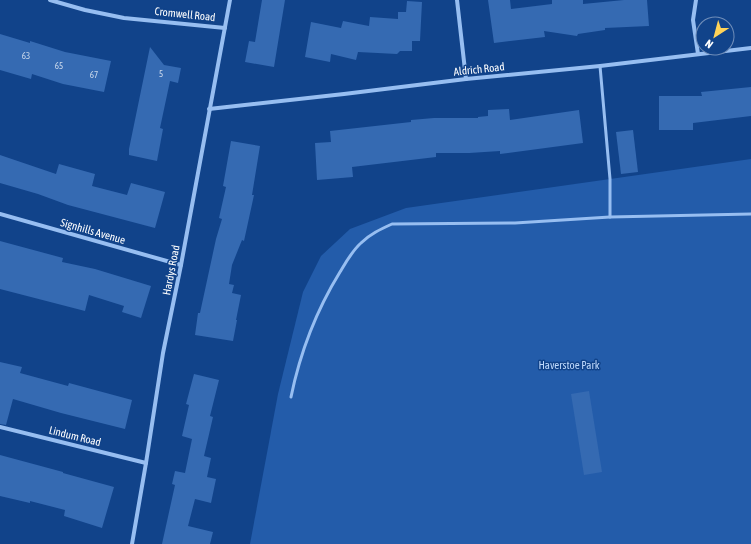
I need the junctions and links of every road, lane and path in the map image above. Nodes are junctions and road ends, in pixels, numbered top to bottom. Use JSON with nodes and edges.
{"nodes":[{"id":1,"x":50,"y":0,"type":"edge"},
{"id":2,"x":230,"y":0,"type":"edge"},
{"id":3,"x":457,"y":0,"type":"edge"},
{"id":4,"x":696,"y":0,"type":"edge"},
{"id":5,"x":225,"y":28,"type":"junction"},
{"id":6,"x":695,"y":34,"type":"edge"},
{"id":7,"x":751,"y":48,"type":"edge"},
{"id":8,"x":735,"y":50,"type":"edge"},
{"id":9,"x":695,"y":54,"type":"edge"},
{"id":10,"x":600,"y":66,"type":"junction"},
{"id":11,"x":466,"y":79,"type":"junction"},
{"id":12,"x":209,"y":109,"type":"junction"},
{"id":13,"x":0,"y":214,"type":"edge"},
{"id":14,"x":751,"y":214,"type":"edge"},
{"id":15,"x":610,"y":217,"type":"junction"},
{"id":16,"x":181,"y":265,"type":"junction"},
{"id":17,"x":291,"y":397,"type":"dead end"},
{"id":18,"x":0,"y":427,"type":"edge"},
{"id":19,"x":146,"y":464,"type":"junction"},
{"id":20,"x":132,"y":544,"type":"edge"}],
"edges":[{"from":1,"to":5,"type":"street","name":"Cromwell Road"},
{"from":2,"to":5,"type":"street","name":"Hardys Road"},
{"from":3,"to":11,"type":"street"},
{"from":4,"to":6,"type":"street"},
{"from":5,"to":12,"type":"street","name":"Hardys Road"},
{"from":7,"to":8,"type":"street","name":"Aldrich Road"},
{"from":9,"to":10,"type":"street","name":"Aldrich Road"},
{"from":10,"to":11,"type":"street","name":"Aldrich Road"},
{"from":10,"to":15,"type":"lane"},
{"from":11,"to":12,"type":"street","name":"Aldrich Road"},
{"from":12,"to":16,"type":"street","name":"Hardys Road"},
{"from":13,"to":16,"type":"street","name":"Signhills Avenue"},
{"from":14,"to":15,"type":"lane"},
{"from":15,"to":17,"type":"lane"},
{"from":16,"to":19,"type":"street","name":"Hardys Road"},
{"from":18,"to":19,"type":"street","name":"Lindum Road"},
{"from":19,"to":20,"type":"street","name":"Hardys Road"}]}
